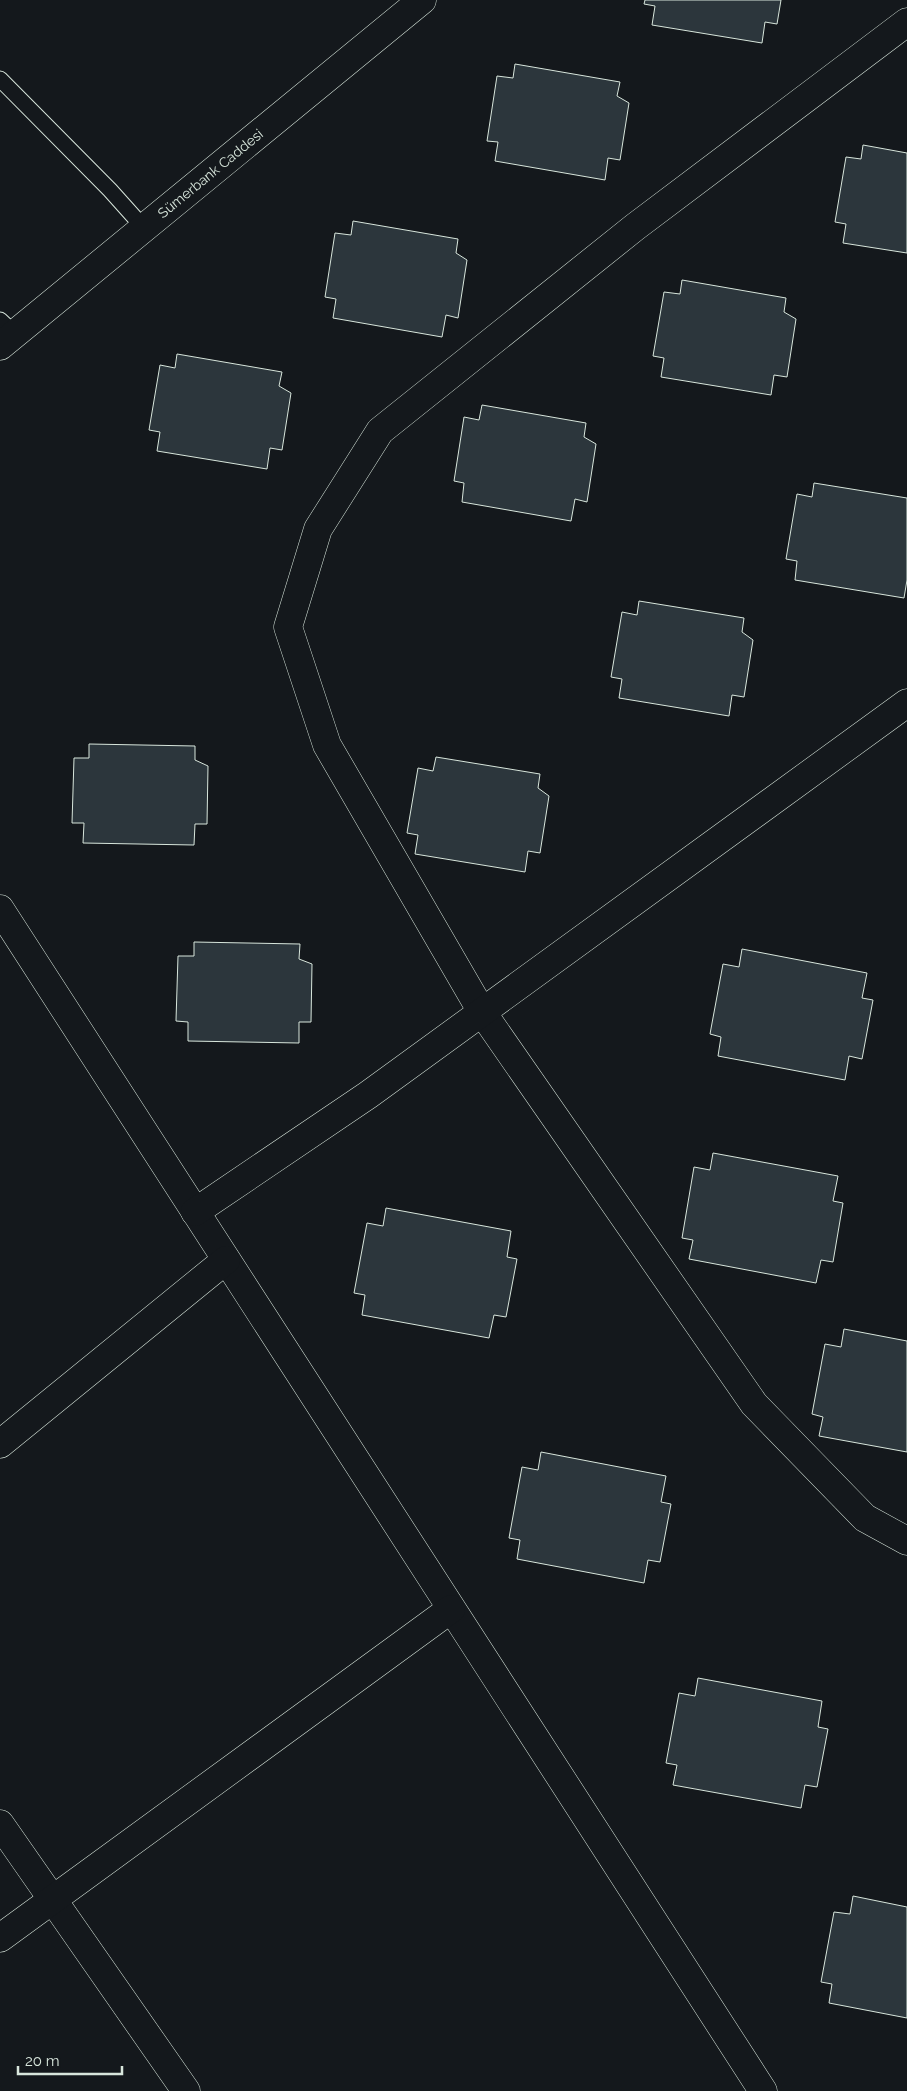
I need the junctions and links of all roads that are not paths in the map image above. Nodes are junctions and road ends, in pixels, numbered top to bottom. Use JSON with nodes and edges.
{"nodes":[{"id":1,"x":422,"y":0,"type":"edge"},
{"id":2,"x":907,"y":22,"type":"edge"},
{"id":3,"x":0,"y":79,"type":"edge"},
{"id":4,"x":144,"y":228,"type":"junction"},
{"id":5,"x":5,"y":333,"type":"edge"},
{"id":6,"x":907,"y":703,"type":"edge"},
{"id":7,"x":3,"y":920,"type":"edge"},
{"id":8,"x":482,"y":1012,"type":"junction"},
{"id":9,"x":195,"y":1212,"type":"junction"},
{"id":10,"x":226,"y":1260,"type":"junction"},
{"id":11,"x":0,"y":1444,"type":"edge"},
{"id":12,"x":907,"y":1541,"type":"edge"},
{"id":13,"x":451,"y":1609,"type":"junction"},
{"id":14,"x":0,"y":1824,"type":"edge"},
{"id":15,"x":52,"y":1900,"type":"junction"},
{"id":16,"x":0,"y":1938,"type":"edge"},
{"id":17,"x":186,"y":2091,"type":"edge"},
{"id":18,"x":763,"y":2091,"type":"edge"}],
"edges":[{"from":1,"to":4,"type":"street","name":"Sümerbank Caddesi"},
{"from":2,"to":8,"type":"street"},
{"from":3,"to":4,"type":"lane"},
{"from":4,"to":5,"type":"street","name":"Sümerbank Caddesi"},
{"from":6,"to":8,"type":"street"},
{"from":7,"to":9,"type":"street"},
{"from":8,"to":9,"type":"street"},
{"from":8,"to":12,"type":"street"},
{"from":9,"to":10,"type":"street"},
{"from":10,"to":11,"type":"street"},
{"from":10,"to":13,"type":"street"},
{"from":13,"to":15,"type":"street"},
{"from":13,"to":18,"type":"street"},
{"from":14,"to":15,"type":"street"},
{"from":15,"to":16,"type":"street"},
{"from":15,"to":17,"type":"street"}]}
